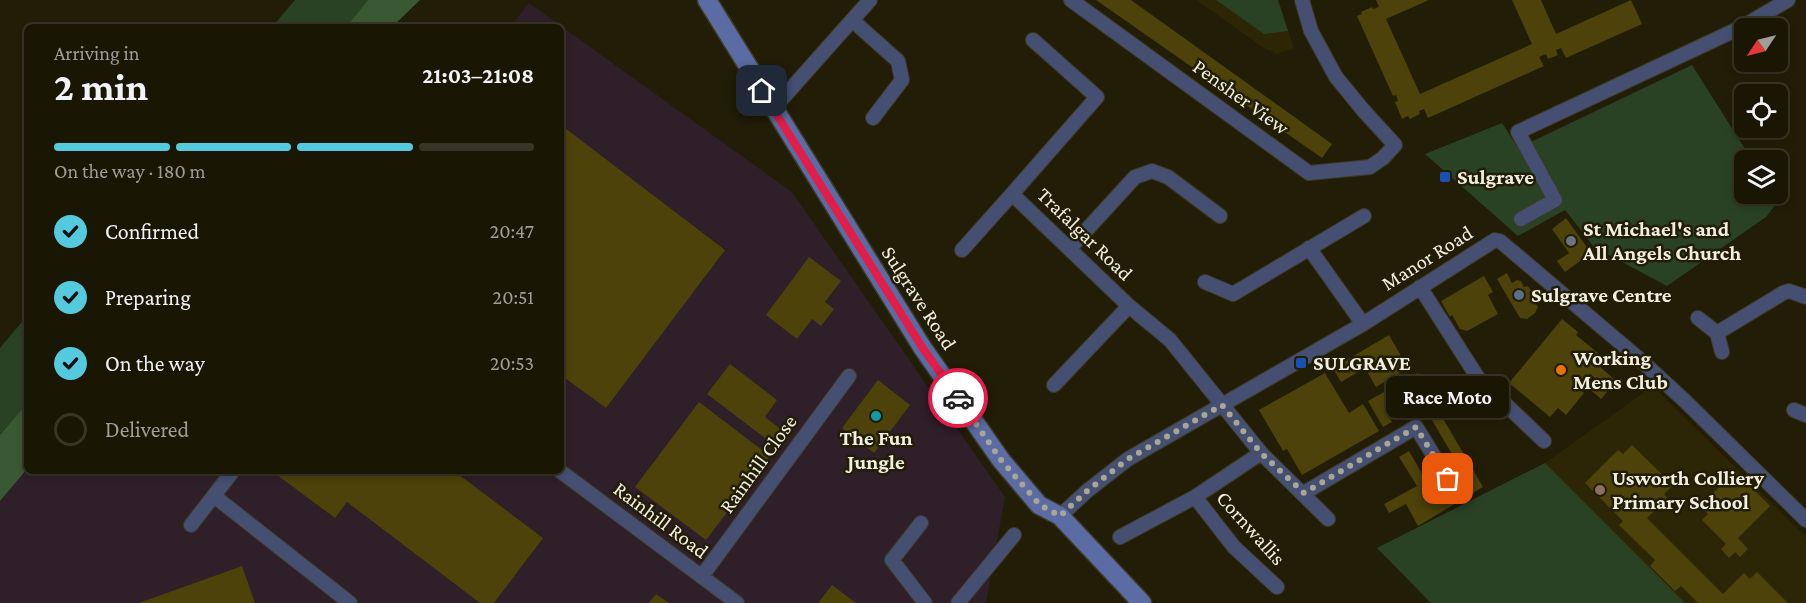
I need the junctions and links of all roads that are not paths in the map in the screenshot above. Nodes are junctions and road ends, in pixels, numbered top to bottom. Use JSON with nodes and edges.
{"nodes":[{"id":1,"x":707,"y":0,"type":"edge"},
{"id":2,"x":870,"y":0,"type":"edge"},
{"id":3,"x":1071,"y":0,"type":"edge"},
{"id":4,"x":1788,"y":0,"type":"edge"},
{"id":5,"x":1307,"y":2,"type":"edge"},
{"id":6,"x":852,"y":20,"type":"junction"},
{"id":7,"x":1033,"y":40,"type":"dead end"},
{"id":8,"x":773,"y":109,"type":"junction"},
{"id":9,"x":873,"y":118,"type":"dead end"},
{"id":10,"x":1012,"y":194,"type":"junction"},
{"id":11,"x":1220,"y":216,"type":"dead end"},
{"id":12,"x":1364,"y":216,"type":"dead end"},
{"id":13,"x":1521,"y":219,"type":"dead end"},
{"id":14,"x":1070,"y":248,"type":"junction"},
{"id":15,"x":1309,"y":248,"type":"junction"},
{"id":16,"x":962,"y":249,"type":"dead end"},
{"id":17,"x":1205,"y":282,"type":"dead end"},
{"id":18,"x":1420,"y":287,"type":"junction"},
{"id":19,"x":1806,"y":297,"type":"edge"},
{"id":20,"x":1129,"y":306,"type":"junction"},
{"id":21,"x":1698,"y":318,"type":"dead end"},
{"id":22,"x":1363,"y":324,"type":"junction"},
{"id":23,"x":1717,"y":333,"type":"junction"},
{"id":24,"x":1722,"y":352,"type":"dead end"},
{"id":25,"x":849,"y":376,"type":"dead end"},
{"id":26,"x":1054,"y":385,"type":"dead end"},
{"id":27,"x":1222,"y":405,"type":"junction"},
{"id":28,"x":1544,"y":441,"type":"dead end"},
{"id":29,"x":1261,"y":453,"type":"junction"},
{"id":30,"x":231,"y":474,"type":"edge"},
{"id":31,"x":564,"y":474,"type":"edge"},
{"id":32,"x":1448,"y":479,"type":"dead end"},
{"id":33,"x":1304,"y":493,"type":"junction"},
{"id":34,"x":214,"y":496,"type":"junction"},
{"id":35,"x":1195,"y":497,"type":"junction"},
{"id":36,"x":1060,"y":516,"type":"junction"},
{"id":37,"x":1328,"y":519,"type":"dead end"},
{"id":38,"x":1806,"y":520,"type":"edge"},
{"id":39,"x":921,"y":523,"type":"dead end"},
{"id":40,"x":191,"y":525,"type":"dead end"},
{"id":41,"x":1014,"y":535,"type":"dead end"},
{"id":42,"x":1120,"y":537,"type":"dead end"},
{"id":43,"x":702,"y":576,"type":"junction"},
{"id":44,"x":1277,"y":587,"type":"dead end"},
{"id":45,"x":350,"y":603,"type":"edge"},
{"id":46,"x":737,"y":603,"type":"edge"},
{"id":47,"x":925,"y":603,"type":"edge"},
{"id":48,"x":958,"y":603,"type":"edge"},
{"id":49,"x":1142,"y":603,"type":"edge"}],
"edges":[{"from":1,"to":8,"type":"street","name":"Sulgrave Road"},
{"from":2,"to":6,"type":"street"},
{"from":3,"to":5,"type":"street","name":"Pensher View"},
{"from":4,"to":13,"type":"street"},
{"from":6,"to":8,"type":"street"},
{"from":6,"to":9,"type":"street"},
{"from":7,"to":10,"type":"street","name":"Trafalgar Road"},
{"from":8,"to":36,"type":"street","name":"Sulgrave Road"},
{"from":10,"to":14,"type":"street","name":"Trafalgar Road"},
{"from":10,"to":16,"type":"street","name":"Trafalgar Road"},
{"from":11,"to":14,"type":"street"},
{"from":12,"to":15,"type":"street"},
{"from":14,"to":20,"type":"street","name":"Trafalgar Road"},
{"from":15,"to":17,"type":"street"},
{"from":15,"to":22,"type":"street"},
{"from":18,"to":22,"type":"street","name":"Manor Road"},
{"from":18,"to":28,"type":"street"},
{"from":18,"to":38,"type":"street","name":"Manor Road"},
{"from":19,"to":23,"type":"street"},
{"from":20,"to":26,"type":"street","name":"Trafalgar Road"},
{"from":20,"to":27,"type":"street","name":"Trafalgar Road"},
{"from":21,"to":23,"type":"street"},
{"from":22,"to":27,"type":"street","name":"Manor Road"},
{"from":23,"to":24,"type":"street"},
{"from":25,"to":43,"type":"street","name":"Rainhill Close"},
{"from":27,"to":29,"type":"street","name":"Trafalgar Road"},
{"from":27,"to":36,"type":"street","name":"Manor Road"},
{"from":29,"to":33,"type":"street","name":"Trafalgar Road"},
{"from":29,"to":35,"type":"street","name":"Cornwallis"},
{"from":30,"to":34,"type":"street"},
{"from":31,"to":43,"type":"street","name":"Rainhill Road"},
{"from":32,"to":33,"type":"street"},
{"from":33,"to":37,"type":"street","name":"Trafalgar Road"},
{"from":34,"to":40,"type":"street"},
{"from":34,"to":45,"type":"street"},
{"from":35,"to":42,"type":"street","name":"Cornwallis"},
{"from":35,"to":44,"type":"street","name":"Cornwallis"},
{"from":36,"to":49,"type":"street","name":"Sulgrave Road"},
{"from":39,"to":47,"type":"street"},
{"from":41,"to":48,"type":"street"},
{"from":43,"to":46,"type":"street","name":"Rainhill Road"}]}
